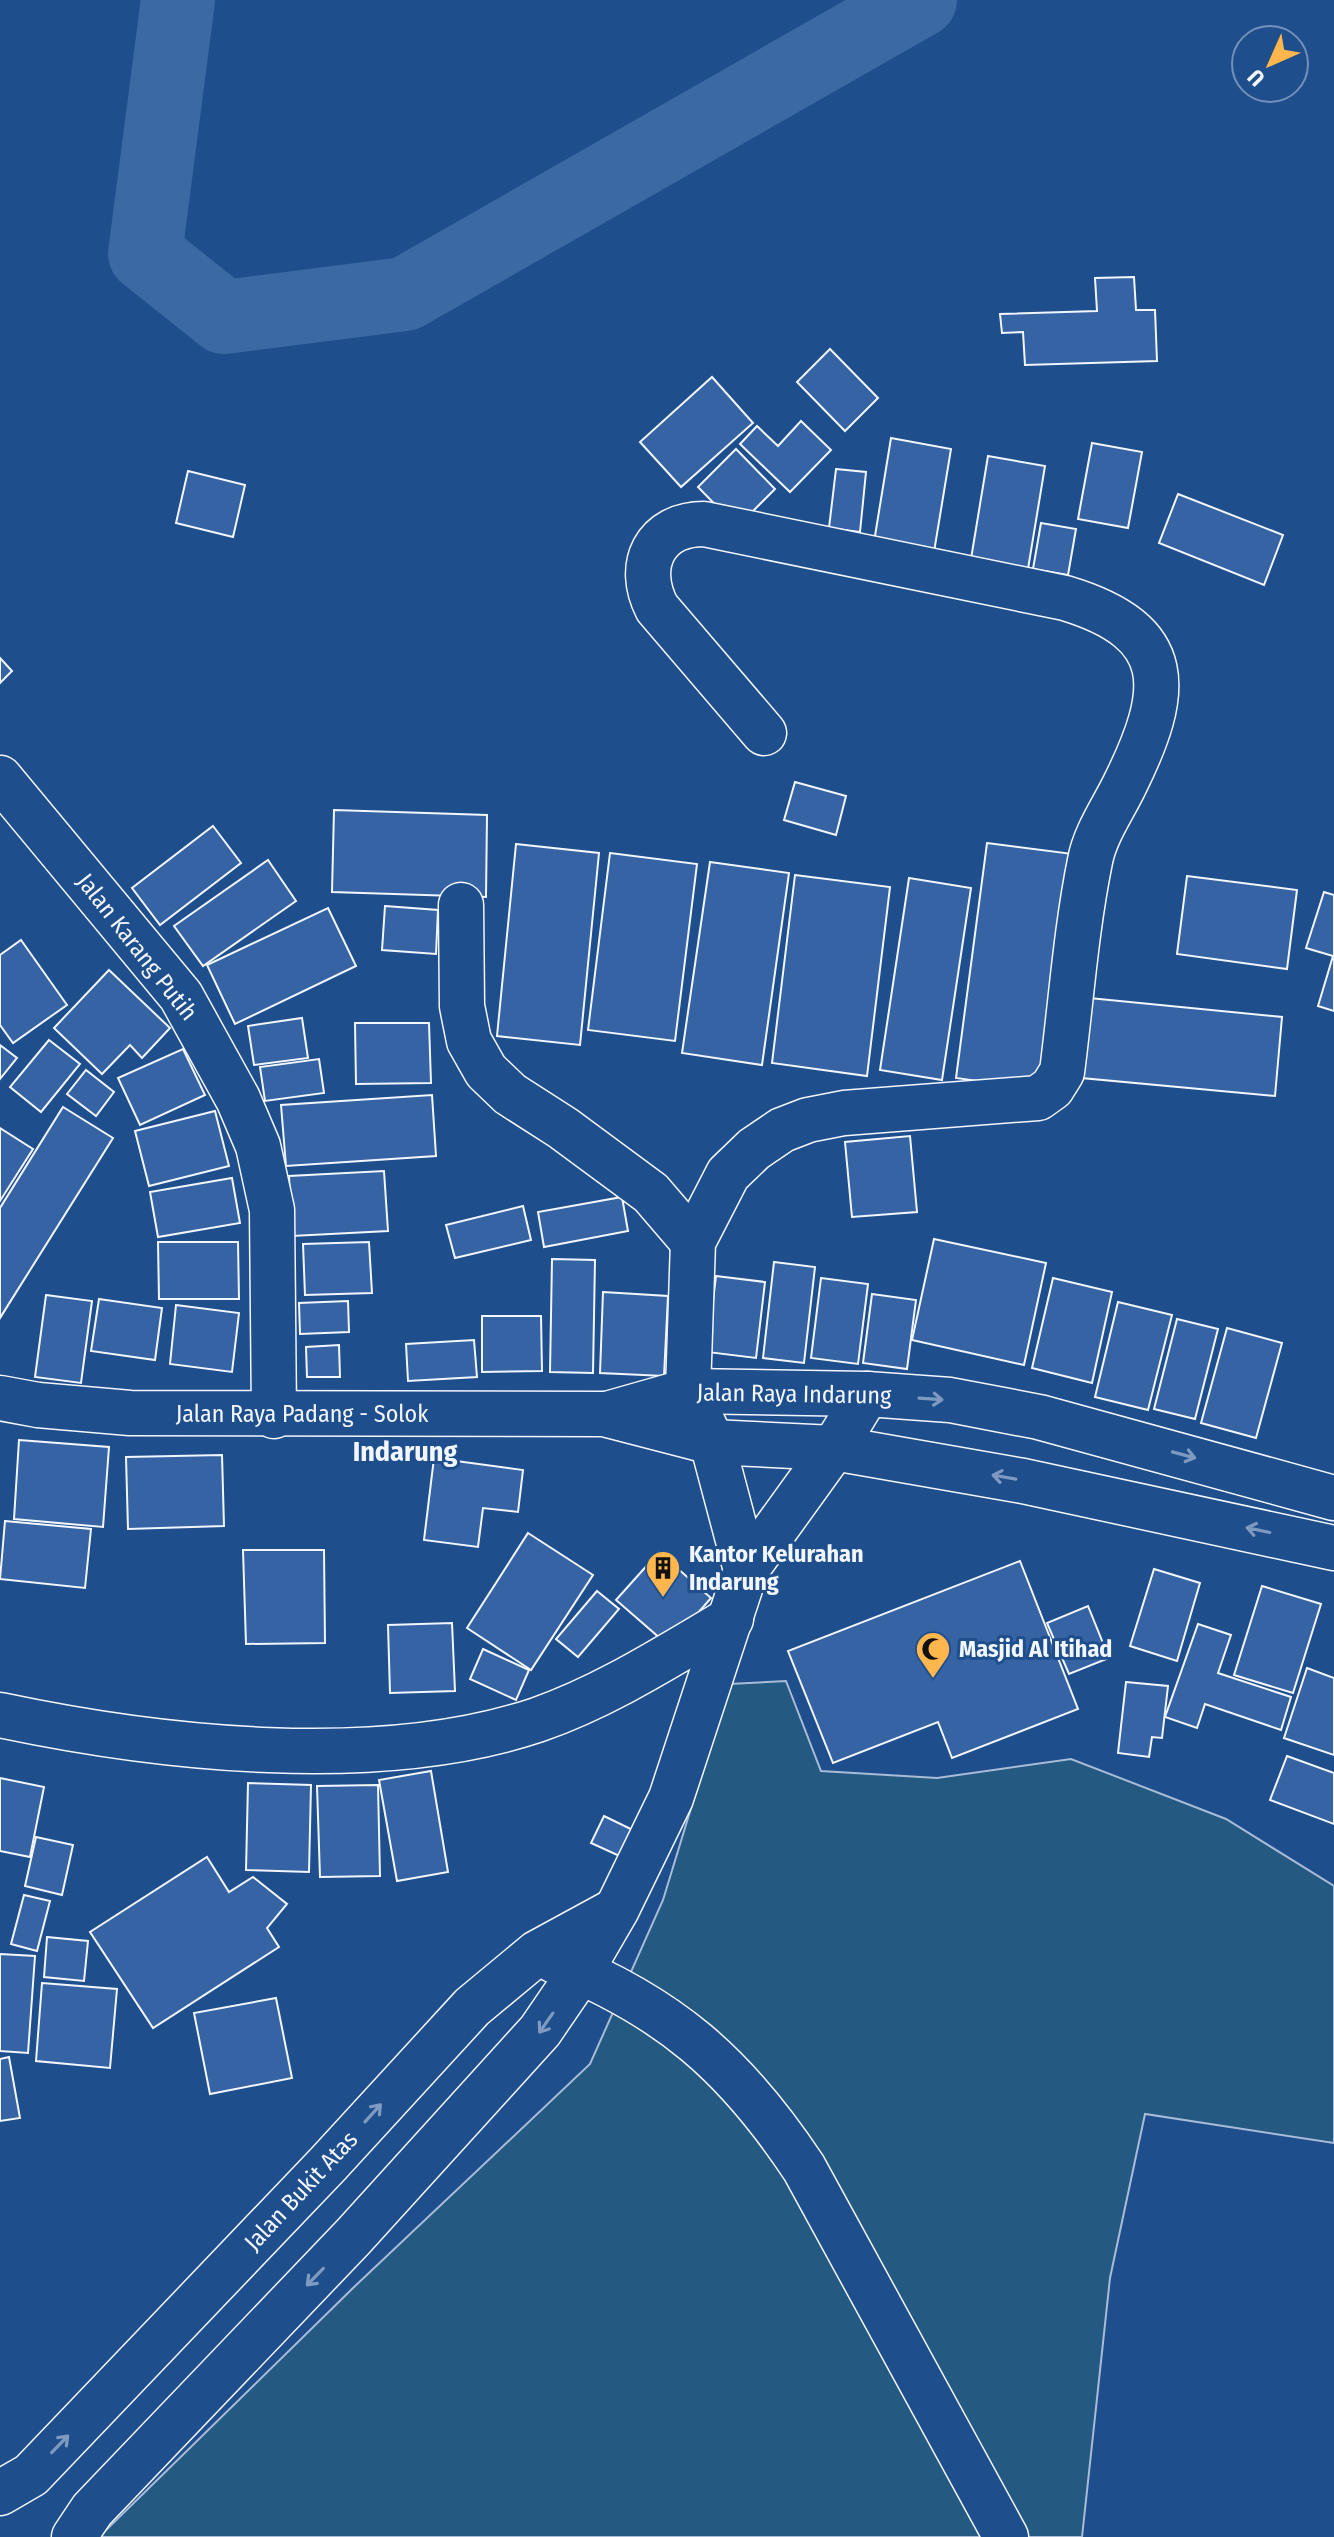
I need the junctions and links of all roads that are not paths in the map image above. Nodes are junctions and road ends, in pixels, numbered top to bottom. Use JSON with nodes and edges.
{"nodes":[{"id":1,"x":764,"y":733,"type":"dead end"},
{"id":2,"x":0,"y":778,"type":"edge"},
{"id":3,"x":461,"y":905,"type":"dead end"},
{"id":4,"x":693,"y":1242,"type":"junction"},
{"id":5,"x":688,"y":1391,"type":"junction"},
{"id":6,"x":867,"y":1394,"type":"junction"},
{"id":7,"x":0,"y":1398,"type":"edge"},
{"id":8,"x":604,"y":1414,"type":"junction"},
{"id":9,"x":274,"y":1416,"type":"junction"},
{"id":10,"x":712,"y":1442,"type":"junction"},
{"id":11,"x":834,"y":1448,"type":"junction"},
{"id":12,"x":1334,"y":1498,"type":"edge"},
{"id":13,"x":1334,"y":1548,"type":"edge"},
{"id":14,"x":746,"y":1570,"type":"junction"},
{"id":15,"x":731,"y":1619,"type":"junction"},
{"id":16,"x":0,"y":1715,"type":"edge"},
{"id":17,"x":617,"y":1909,"type":"junction"},
{"id":18,"x":537,"y":1953,"type":"junction"},
{"id":19,"x":581,"y":1971,"type":"junction"},
{"id":20,"x":303,"y":2190,"type":"junction"},
{"id":21,"x":353,"y":2237,"type":"junction"},
{"id":22,"x":0,"y":2493,"type":"edge"},
{"id":23,"x":74,"y":2537,"type":"edge"},
{"id":24,"x":1006,"y":2537,"type":"edge"}],
"edges":[{"from":1,"to":4,"type":"main road"},
{"from":2,"to":9,"type":"main road","name":"Jalan Karang Putih"},
{"from":3,"to":4,"type":"main road"},
{"from":4,"to":5,"type":"main road"},
{"from":5,"to":6,"type":"main road","name":"Jalan Raya Indarung"},
{"from":5,"to":8,"type":"main road","name":"Jalan Raya Indarung"},
{"from":5,"to":10,"type":"main road"},
{"from":6,"to":11,"type":"main road"},
{"from":6,"to":12,"type":"main road","name":"Jalan Raya Indarung","one_way":true},
{"from":7,"to":9,"type":"main road","name":"Jalan Raya Padang - Solok"},
{"from":8,"to":9,"type":"main road","name":"Jalan Raya Padang - Solok"},
{"from":8,"to":10,"type":"main road","name":"Jalan Raya Indarung"},
{"from":10,"to":11,"type":"main road","name":"Jalan Raya Indarung"},
{"from":10,"to":14,"type":"main road"},
{"from":13,"to":11,"type":"main road","name":"Jalan Raya Indarung","one_way":true},
{"from":11,"to":14,"type":"main road"},
{"from":14,"to":15,"type":"main road"},
{"from":15,"to":16,"type":"main road"},
{"from":15,"to":17,"type":"main road"},
{"from":17,"to":18,"type":"main road","name":"Jalan Bukit Atas"},
{"from":17,"to":19,"type":"main road"},
{"from":18,"to":19,"type":"main road"},
{"from":20,"to":18,"type":"main road","name":"Jalan Bukit Atas","one_way":true},
{"from":19,"to":21,"type":"main road","one_way":true},
{"from":19,"to":24,"type":"main road"},
{"from":20,"to":21,"type":"main road"},
{"from":22,"to":20,"type":"main road","name":"Jalan Bukit Atas","one_way":true},
{"from":21,"to":23,"type":"main road","one_way":true}]}
